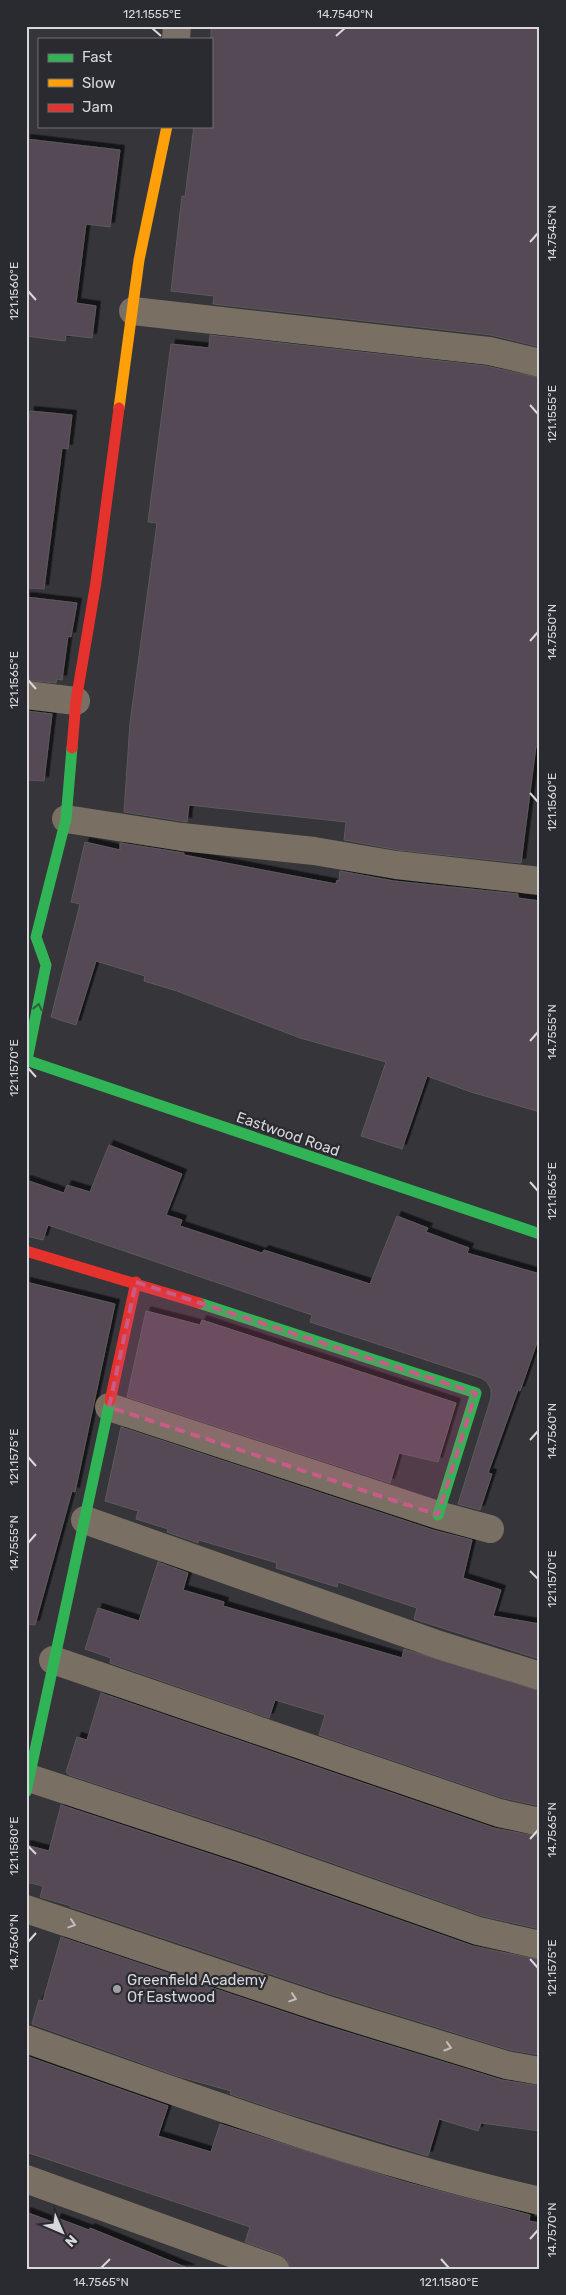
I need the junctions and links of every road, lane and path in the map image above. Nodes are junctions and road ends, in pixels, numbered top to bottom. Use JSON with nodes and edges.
{"nodes":[{"id":1,"x":167,"y":128,"type":"edge"},
{"id":2,"x":133,"y":311,"type":"junction"},
{"id":3,"x":540,"y":364,"type":"edge"},
{"id":4,"x":26,"y":695,"type":"edge"},
{"id":5,"x":76,"y":701,"type":"junction"},
{"id":6,"x":66,"y":819,"type":"junction"},
{"id":7,"x":540,"y":881,"type":"edge"},
{"id":8,"x":31,"y":940,"type":"edge"},
{"id":9,"x":26,"y":1060,"type":"edge"},
{"id":10,"x":540,"y":1234,"type":"edge"},
{"id":11,"x":26,"y":1251,"type":"edge"},
{"id":12,"x":136,"y":1282,"type":"junction"},
{"id":13,"x":109,"y":1407,"type":"junction"},
{"id":14,"x":438,"y":1515,"type":"junction"},
{"id":15,"x":85,"y":1520,"type":"junction"},
{"id":16,"x":490,"y":1529,"type":"dead end"},
{"id":17,"x":52,"y":1660,"type":"junction"},
{"id":18,"x":540,"y":1676,"type":"edge"},
{"id":19,"x":28,"y":1785,"type":"edge"},
{"id":20,"x":540,"y":1822,"type":"edge"},
{"id":21,"x":26,"y":1909,"type":"edge"},
{"id":22,"x":540,"y":1945,"type":"edge"},
{"id":23,"x":26,"y":2040,"type":"edge"},
{"id":24,"x":540,"y":2071,"type":"edge"},
{"id":25,"x":26,"y":2179,"type":"edge"},
{"id":26,"x":540,"y":2201,"type":"edge"},
{"id":27,"x":275,"y":2269,"type":"edge"}],
"edges":[{"from":1,"to":2,"type":"street"},
{"from":2,"to":3,"type":"street"},
{"from":2,"to":5,"type":"street"},
{"from":4,"to":5,"type":"street"},
{"from":5,"to":6,"type":"street"},
{"from":6,"to":7,"type":"street"},
{"from":6,"to":8,"type":"street"},
{"from":9,"to":8,"type":"street","one_way":true},
{"from":9,"to":10,"type":"street","name":"Eastwood Road"},
{"from":11,"to":12,"type":"street"},
{"from":12,"to":13,"type":"street"},
{"from":12,"to":14,"type":"street"},
{"from":13,"to":14,"type":"street"},
{"from":13,"to":15,"type":"street"},
{"from":14,"to":16,"type":"street"},
{"from":15,"to":17,"type":"street"},
{"from":15,"to":18,"type":"street"},
{"from":17,"to":19,"type":"street"},
{"from":17,"to":20,"type":"street"},
{"from":19,"to":22,"type":"street"},
{"from":21,"to":24,"type":"street","one_way":true},
{"from":23,"to":26,"type":"street"},
{"from":25,"to":27,"type":"street"}]}
